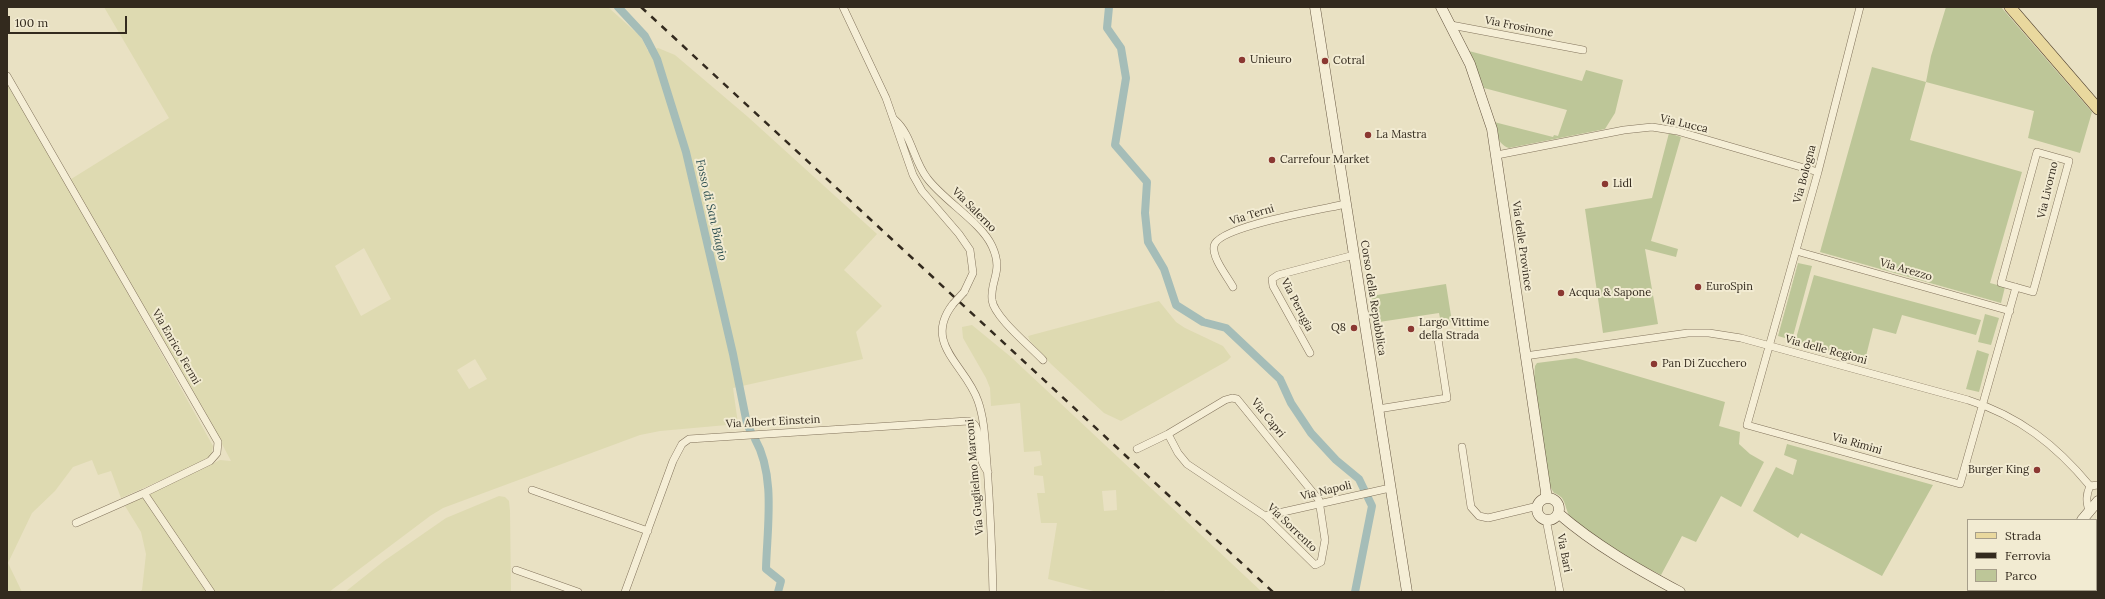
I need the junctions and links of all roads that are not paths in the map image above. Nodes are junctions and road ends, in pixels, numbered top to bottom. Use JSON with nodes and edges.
{"nodes":[{"id":1,"x":843,"y":7,"type":"edge"},
{"id":2,"x":1315,"y":7,"type":"edge"},
{"id":3,"x":1441,"y":7,"type":"edge"},
{"id":4,"x":1860,"y":7,"type":"edge"},
{"id":5,"x":2010,"y":7,"type":"edge"},
{"id":6,"x":1452,"y":25,"type":"junction"},
{"id":7,"x":1583,"y":50,"type":"dead end"},
{"id":8,"x":7,"y":76,"type":"edge"},
{"id":9,"x":2098,"y":109,"type":"edge"},
{"id":10,"x":893,"y":118,"type":"junction"},
{"id":11,"x":1497,"y":155,"type":"junction"},
{"id":12,"x":1818,"y":172,"type":"junction"},
{"id":13,"x":1346,"y":204,"type":"junction"},
{"id":14,"x":1796,"y":251,"type":"junction"},
{"id":15,"x":1354,"y":255,"type":"junction"},
{"id":16,"x":1232,"y":287,"type":"dead end"},
{"id":17,"x":2016,"y":287,"type":"junction"},
{"id":18,"x":2010,"y":311,"type":"junction"},
{"id":19,"x":1436,"y":326,"type":"dead end"},
{"id":20,"x":1769,"y":346,"type":"junction"},
{"id":21,"x":1310,"y":353,"type":"dead end"},
{"id":22,"x":1525,"y":356,"type":"junction"},
{"id":23,"x":1043,"y":360,"type":"dead end"},
{"id":24,"x":1983,"y":405,"type":"junction"},
{"id":25,"x":1378,"y":409,"type":"junction"},
{"id":26,"x":1168,"y":434,"type":"junction"},
{"id":27,"x":1462,"y":447,"type":"dead end"},
{"id":28,"x":1137,"y":449,"type":"dead end"},
{"id":29,"x":988,"y":472,"type":"junction"},
{"id":30,"x":2098,"y":485,"type":"edge"},
{"id":31,"x":2090,"y":486,"type":"junction"},
{"id":32,"x":1390,"y":488,"type":"junction"},
{"id":33,"x":532,"y":490,"type":"dead end"},
{"id":34,"x":144,"y":493,"type":"junction"},
{"id":35,"x":1546,"y":498,"type":"junction"},
{"id":36,"x":2098,"y":501,"type":"edge"},
{"id":37,"x":1321,"y":504,"type":"junction"},
{"id":38,"x":1538,"y":506,"type":"junction"},
{"id":39,"x":2089,"y":511,"type":"junction"},
{"id":40,"x":1558,"y":513,"type":"junction"},
{"id":41,"x":1266,"y":516,"type":"junction"},
{"id":42,"x":1546,"y":519,"type":"junction"},
{"id":43,"x":2083,"y":519,"type":"edge"},
{"id":44,"x":76,"y":523,"type":"dead end"},
{"id":45,"x":648,"y":532,"type":"junction"},
{"id":46,"x":516,"y":570,"type":"dead end"},
{"id":47,"x":211,"y":592,"type":"edge"},
{"id":48,"x":578,"y":592,"type":"edge"},
{"id":49,"x":625,"y":592,"type":"edge"},
{"id":50,"x":993,"y":592,"type":"edge"},
{"id":51,"x":1407,"y":592,"type":"edge"},
{"id":52,"x":1560,"y":592,"type":"edge"},
{"id":53,"x":1680,"y":592,"type":"edge"}],
"edges":[{"from":1,"to":10,"type":"street","name":"Via Guglielmo Marconi"},
{"from":2,"to":13,"type":"main road","name":"Corso della Repubblica"},
{"from":3,"to":6,"type":"main road","name":"Via delle Province"},
{"from":4,"to":12,"type":"street","name":"Via Bologna"},
{"from":5,"to":9,"type":"main road"},
{"from":6,"to":7,"type":"street","name":"Via Frosinone"},
{"from":6,"to":11,"type":"main road","name":"Via delle Province"},
{"from":8,"to":34,"type":"street","name":"Via Enrico Fermi"},
{"from":10,"to":23,"type":"street","name":"Via Salerno"},
{"from":10,"to":29,"type":"street","name":"Via Guglielmo Marconi","bridge":true},
{"from":11,"to":12,"type":"street","name":"Via Lucca"},
{"from":11,"to":22,"type":"main road","name":"Via delle Province"},
{"from":12,"to":14,"type":"street","name":"Via Bologna"},
{"from":13,"to":15,"type":"main road","name":"Corso della Repubblica"},
{"from":13,"to":16,"type":"street","name":"Via Terni"},
{"from":14,"to":18,"type":"street","name":"Via Arezzo"},
{"from":14,"to":20,"type":"street","name":"Via Bologna"},
{"from":15,"to":21,"type":"street","name":"Via Perugia"},
{"from":15,"to":25,"type":"main road","name":"Corso della Repubblica"},
{"from":17,"to":17,"type":"street","name":"Via Livorno"},
{"from":17,"to":18,"type":"street"},
{"from":18,"to":24,"type":"street"},
{"from":19,"to":25,"type":"street"},
{"from":20,"to":22,"type":"street","name":"Via delle Regioni"},
{"from":20,"to":24,"type":"street","name":"Via delle Regioni"},
{"from":20,"to":24,"type":"street","name":"Via Rimini"},
{"from":22,"to":35,"type":"main road","name":"Via delle Province"},
{"from":24,"to":31,"type":"street","name":"Via delle Regioni"},
{"from":25,"to":32,"type":"main road","name":"Corso della Repubblica"},
{"from":26,"to":28,"type":"street","name":"Via Capri"},
{"from":26,"to":37,"type":"street","name":"Via Capri"},
{"from":26,"to":41,"type":"street","name":"Via Sorrento"},
{"from":27,"to":38,"type":"street"},
{"from":29,"to":45,"type":"street","name":"Via Albert Einstein"},
{"from":29,"to":50,"type":"street","name":"Via Guglielmo Marconi"},
{"from":30,"to":31,"type":"street"},
{"from":31,"to":39,"type":"street"},
{"from":32,"to":37,"type":"street","name":"Via Napoli"},
{"from":32,"to":51,"type":"main road","name":"Corso della Repubblica"},
{"from":33,"to":45,"type":"street"},
{"from":34,"to":44,"type":"street","name":"Via Enrico Fermi"},
{"from":34,"to":47,"type":"street"},
{"from":35,"to":38,"type":"main road"},
{"from":35,"to":40,"type":"main road"},
{"from":36,"to":39,"type":"main road"},
{"from":37,"to":41,"type":"street","name":"Via Napoli"},
{"from":37,"to":41,"type":"street","name":"Via Sorrento"},
{"from":38,"to":42,"type":"main road"},
{"from":39,"to":43,"type":"main road"},
{"from":40,"to":42,"type":"main road"},
{"from":40,"to":53,"type":"main road"},
{"from":42,"to":52,"type":"street","name":"Via Bari"},
{"from":45,"to":49,"type":"street","name":"Via Albert Einstein"},
{"from":46,"to":48,"type":"street"}]}
